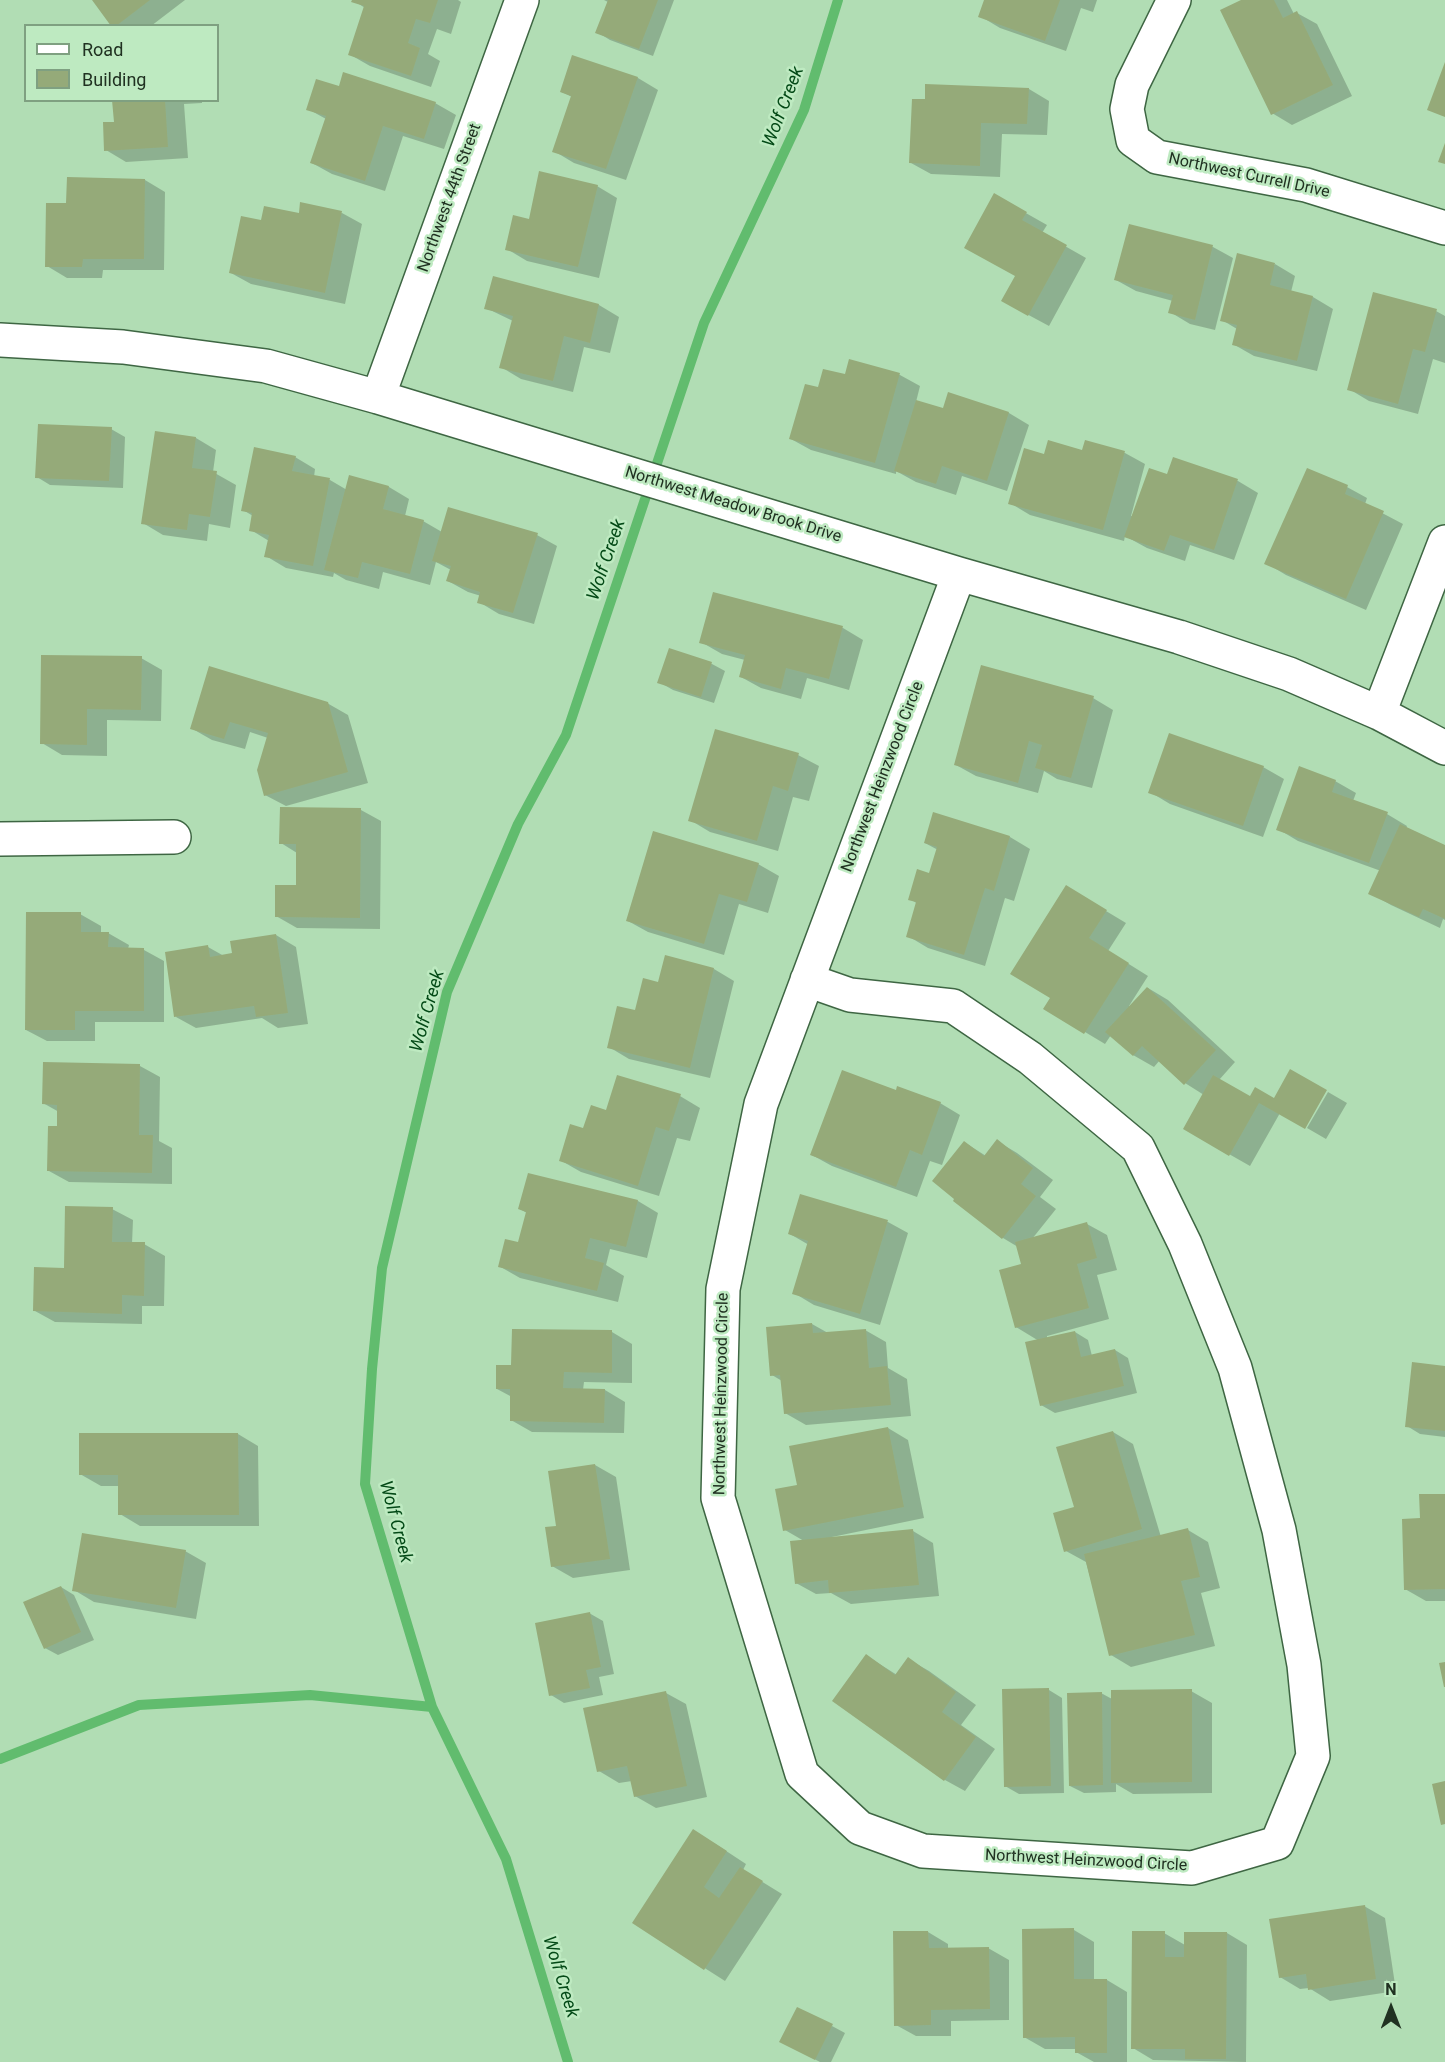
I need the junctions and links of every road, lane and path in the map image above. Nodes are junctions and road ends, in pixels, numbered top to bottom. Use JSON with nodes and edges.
{"nodes":[{"id":1,"x":522,"y":0,"type":"edge"},
{"id":2,"x":1174,"y":0,"type":"edge"},
{"id":3,"x":1445,"y":228,"type":"edge"},
{"id":4,"x":0,"y":340,"type":"edge"},
{"id":5,"x":378,"y":396,"type":"junction"},
{"id":6,"x":1445,"y":542,"type":"edge"},
{"id":7,"x":959,"y":574,"type":"junction"},
{"id":8,"x":1379,"y":713,"type":"junction"},
{"id":9,"x":1445,"y":748,"type":"edge"},
{"id":10,"x":174,"y":837,"type":"dead end"},
{"id":11,"x":0,"y":839,"type":"edge"},
{"id":12,"x":807,"y":980,"type":"junction"}],
"edges":[{"from":1,"to":5,"type":"street","name":"Northwest 44th Street"},
{"from":2,"to":3,"type":"street","name":"Northwest Currell Drive"},
{"from":4,"to":5,"type":"street","name":"Northwest Meadow Brook Drive"},
{"from":5,"to":7,"type":"street","name":"Northwest Meadow Brook Drive"},
{"from":6,"to":8,"type":"street"},
{"from":7,"to":8,"type":"street","name":"Northwest Meadow Brook Drive"},
{"from":7,"to":12,"type":"street","name":"Northwest Heinzwood Circle"},
{"from":8,"to":9,"type":"street","name":"Northwest Meadow Brook Drive"},
{"from":10,"to":11,"type":"street"},
{"from":12,"to":12,"type":"street","name":"Northwest Heinzwood Circle"}]}
